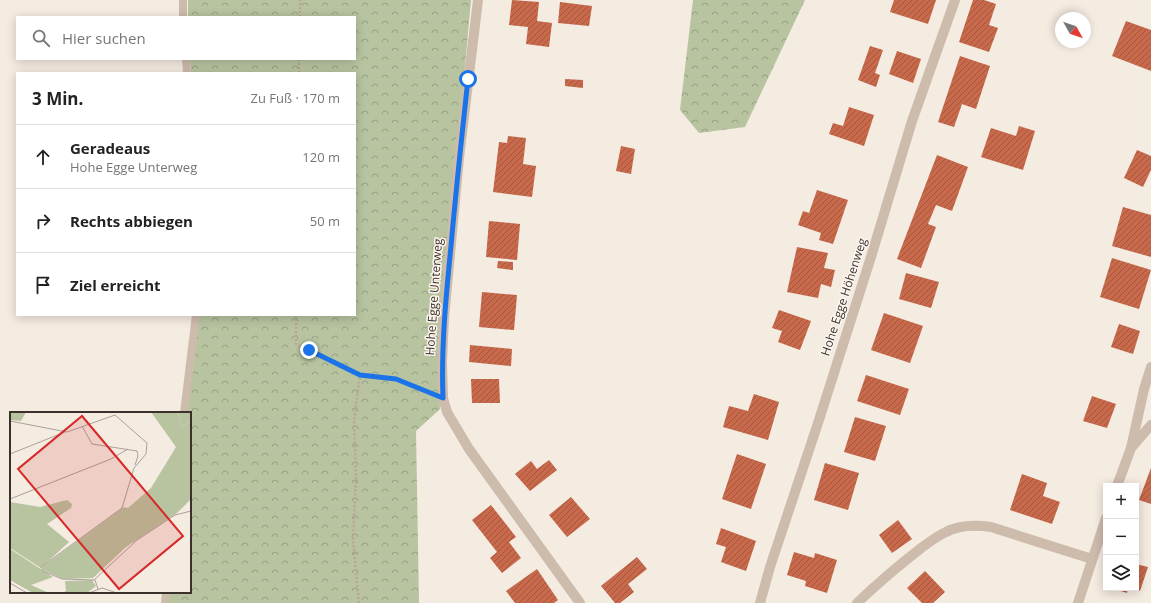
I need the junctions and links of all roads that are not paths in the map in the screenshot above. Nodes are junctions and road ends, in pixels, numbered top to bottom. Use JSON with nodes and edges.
{"nodes":[{"id":1,"x":183,"y":0,"type":"edge"},
{"id":2,"x":478,"y":0,"type":"edge"},
{"id":3,"x":955,"y":0,"type":"edge"},
{"id":4,"x":183,"y":16,"type":"edge"},
{"id":5,"x":186,"y":60,"type":"edge"},
{"id":6,"x":187,"y":72,"type":"edge"},
{"id":7,"x":196,"y":316,"type":"edge"},
{"id":8,"x":1151,"y":367,"type":"edge"},
{"id":9,"x":184,"y":412,"type":"edge"},
{"id":10,"x":1151,"y":425,"type":"edge"},
{"id":11,"x":1131,"y":448,"type":"junction"},
{"id":12,"x":1118,"y":483,"type":"edge"},
{"id":13,"x":1106,"y":519,"type":"edge"},
{"id":14,"x":1092,"y":559,"type":"junction"},
{"id":15,"x":166,"y":593,"type":"edge"},
{"id":16,"x":165,"y":603,"type":"edge"},
{"id":17,"x":580,"y":603,"type":"edge"},
{"id":18,"x":760,"y":603,"type":"edge"},
{"id":19,"x":857,"y":603,"type":"edge"},
{"id":20,"x":1078,"y":603,"type":"edge"}],
"edges":[{"from":1,"to":4,"type":"lane"},
{"from":2,"to":17,"type":"street","name":"Hohe Egge Unterweg"},
{"from":3,"to":18,"type":"street","name":"Hohe Egge Höhenweg"},
{"from":5,"to":6,"type":"lane"},
{"from":7,"to":9,"type":"lane"},
{"from":8,"to":11,"type":"street"},
{"from":10,"to":11,"type":"street"},
{"from":11,"to":12,"type":"street"},
{"from":13,"to":14,"type":"street"},
{"from":14,"to":19,"type":"street"},
{"from":14,"to":20,"type":"street"},
{"from":15,"to":16,"type":"lane"}]}
